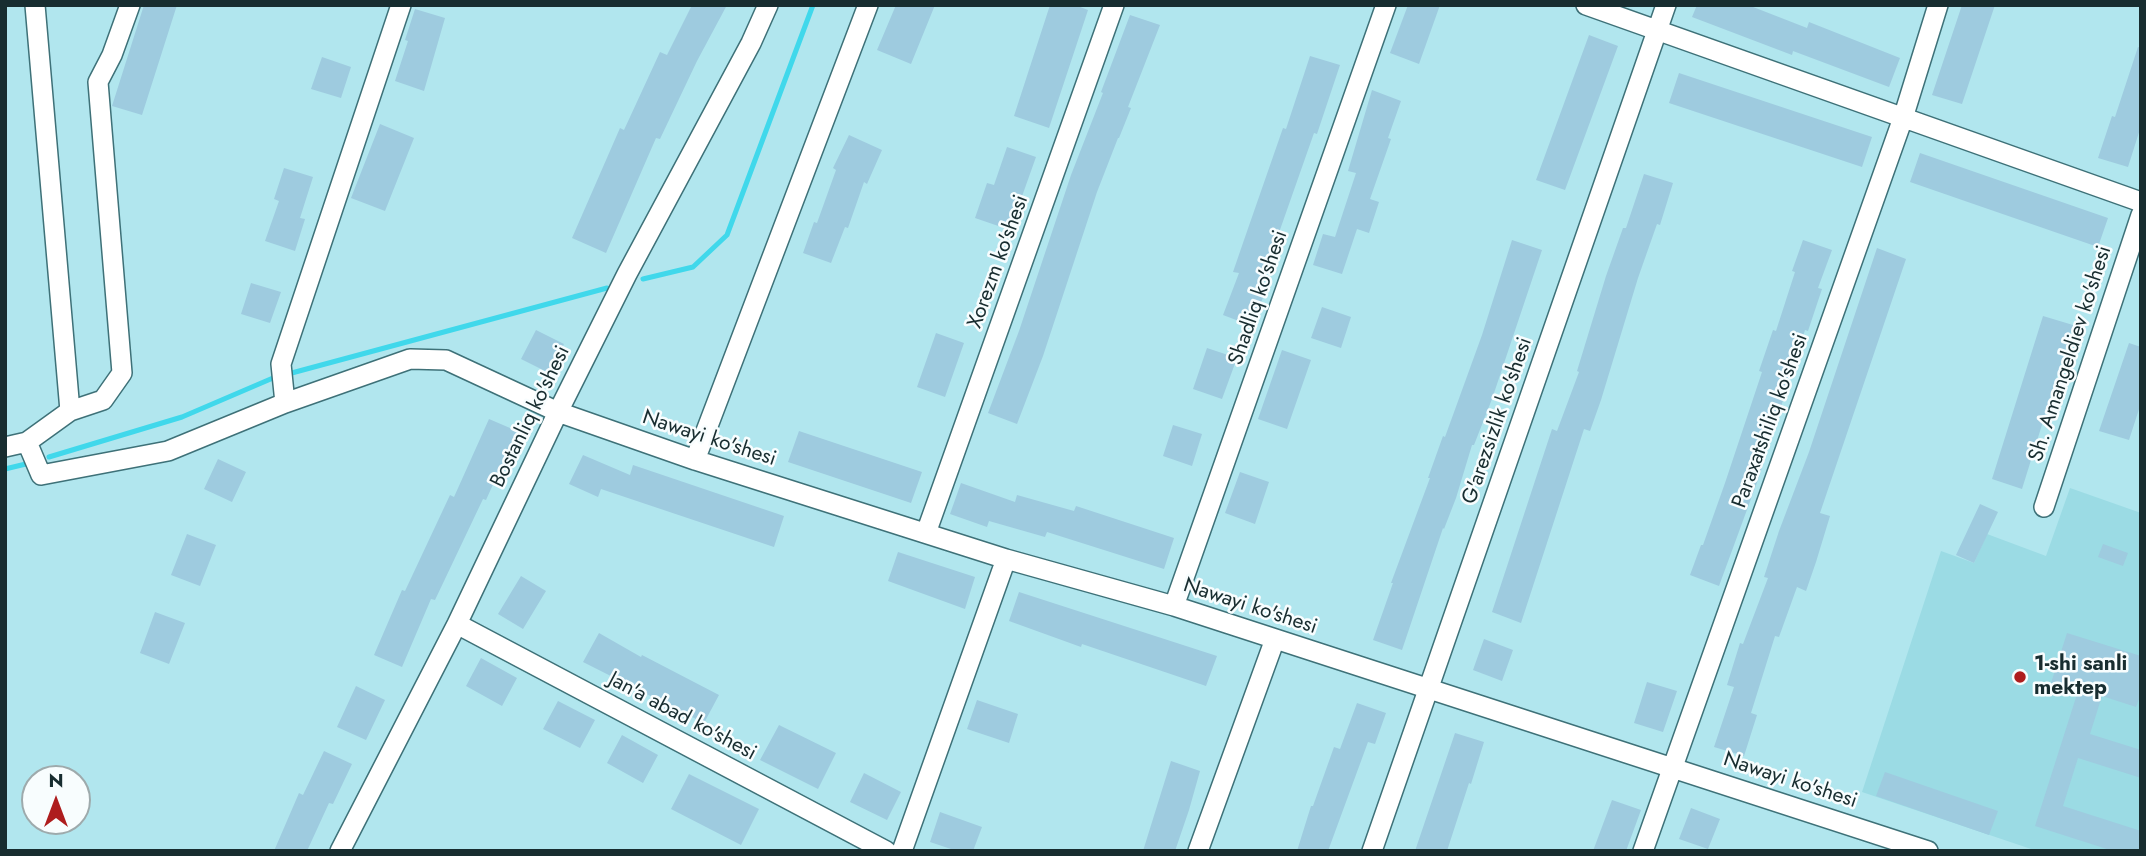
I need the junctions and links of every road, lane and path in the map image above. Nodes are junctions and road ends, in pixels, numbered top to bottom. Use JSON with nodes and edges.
{"nodes":[{"id":1,"x":35,"y":5,"type":"edge"},
{"id":2,"x":130,"y":5,"type":"edge"},
{"id":3,"x":401,"y":5,"type":"edge"},
{"id":4,"x":768,"y":5,"type":"edge"},
{"id":5,"x":868,"y":5,"type":"edge"},
{"id":6,"x":1114,"y":5,"type":"edge"},
{"id":7,"x":1386,"y":5,"type":"edge"},
{"id":8,"x":1586,"y":5,"type":"edge"},
{"id":9,"x":1666,"y":5,"type":"edge"},
{"id":10,"x":1938,"y":5,"type":"edge"},
{"id":11,"x":1658,"y":30,"type":"junction"},
{"id":12,"x":1903,"y":118,"type":"junction"},
{"id":13,"x":2141,"y":202,"type":"edge"},
{"id":14,"x":2141,"y":215,"type":"edge"},
{"id":15,"x":285,"y":403,"type":"junction"},
{"id":16,"x":70,"y":411,"type":"junction"},
{"id":17,"x":558,"y":412,"type":"junction"},
{"id":18,"x":27,"y":442,"type":"junction"},
{"id":19,"x":5,"y":447,"type":"edge"},
{"id":20,"x":695,"y":460,"type":"junction"},
{"id":21,"x":2044,"y":507,"type":"dead end"},
{"id":22,"x":926,"y":533,"type":"junction"},
{"id":23,"x":1006,"y":559,"type":"junction"},
{"id":24,"x":1174,"y":606,"type":"junction"},
{"id":25,"x":457,"y":624,"type":"junction"},
{"id":26,"x":1275,"y":639,"type":"junction"},
{"id":27,"x":1430,"y":687,"type":"junction"},
{"id":28,"x":1672,"y":767,"type":"junction"},
{"id":29,"x":341,"y":851,"type":"edge"},
{"id":30,"x":886,"y":851,"type":"edge"},
{"id":31,"x":902,"y":851,"type":"edge"},
{"id":32,"x":1198,"y":851,"type":"edge"},
{"id":33,"x":1372,"y":851,"type":"edge"},
{"id":34,"x":1643,"y":851,"type":"edge"},
{"id":35,"x":1928,"y":851,"type":"edge"}],
"edges":[{"from":1,"to":16,"type":"street"},
{"from":2,"to":16,"type":"street"},
{"from":3,"to":15,"type":"street"},
{"from":4,"to":17,"type":"street","name":"Bostanliq ko'shesi"},
{"from":5,"to":20,"type":"street"},
{"from":6,"to":22,"type":"street","name":"Xorezm ko'shesi"},
{"from":7,"to":24,"type":"street","name":"Shadliq ko'shesi"},
{"from":8,"to":11,"type":"street"},
{"from":9,"to":11,"type":"street","name":"G'arezsizlik ko'shesi"},
{"from":10,"to":12,"type":"street","name":"Paraxatshiliq ko'shesi"},
{"from":11,"to":12,"type":"street"},
{"from":11,"to":27,"type":"street","name":"G'arezsizlik ko'shesi"},
{"from":12,"to":13,"type":"street"},
{"from":12,"to":28,"type":"street","name":"Paraxatshiliq ko'shesi"},
{"from":14,"to":21,"type":"street","name":"Sh. Amangeldiev ko'shesi"},
{"from":15,"to":17,"type":"street","name":"Nawayi ko'shesi"},
{"from":15,"to":18,"type":"street","name":"Nawayi ko'shesi"},
{"from":16,"to":18,"type":"street"},
{"from":17,"to":20,"type":"street","name":"Nawayi ko'shesi"},
{"from":17,"to":25,"type":"street","name":"Bostanliq ko'shesi"},
{"from":18,"to":19,"type":"street"},
{"from":20,"to":22,"type":"street","name":"Nawayi ko'shesi"},
{"from":22,"to":23,"type":"street","name":"Nawayi ko'shesi"},
{"from":23,"to":24,"type":"street","name":"Nawayi ko'shesi"},
{"from":23,"to":31,"type":"street"},
{"from":24,"to":26,"type":"street","name":"Nawayi ko'shesi"},
{"from":25,"to":29,"type":"street","name":"Bostanliq ko'shesi"},
{"from":25,"to":30,"type":"street","name":"Jan'a abad ko'shesi"},
{"from":26,"to":27,"type":"street","name":"Nawayi ko'shesi"},
{"from":26,"to":32,"type":"street"},
{"from":27,"to":28,"type":"street","name":"Nawayi ko'shesi"},
{"from":27,"to":33,"type":"street","name":"G'arezsizlik ko'shesi"},
{"from":28,"to":34,"type":"street","name":"Paraxatshiliq ko'shesi"},
{"from":28,"to":35,"type":"street","name":"Nawayi ko'shesi"}]}
